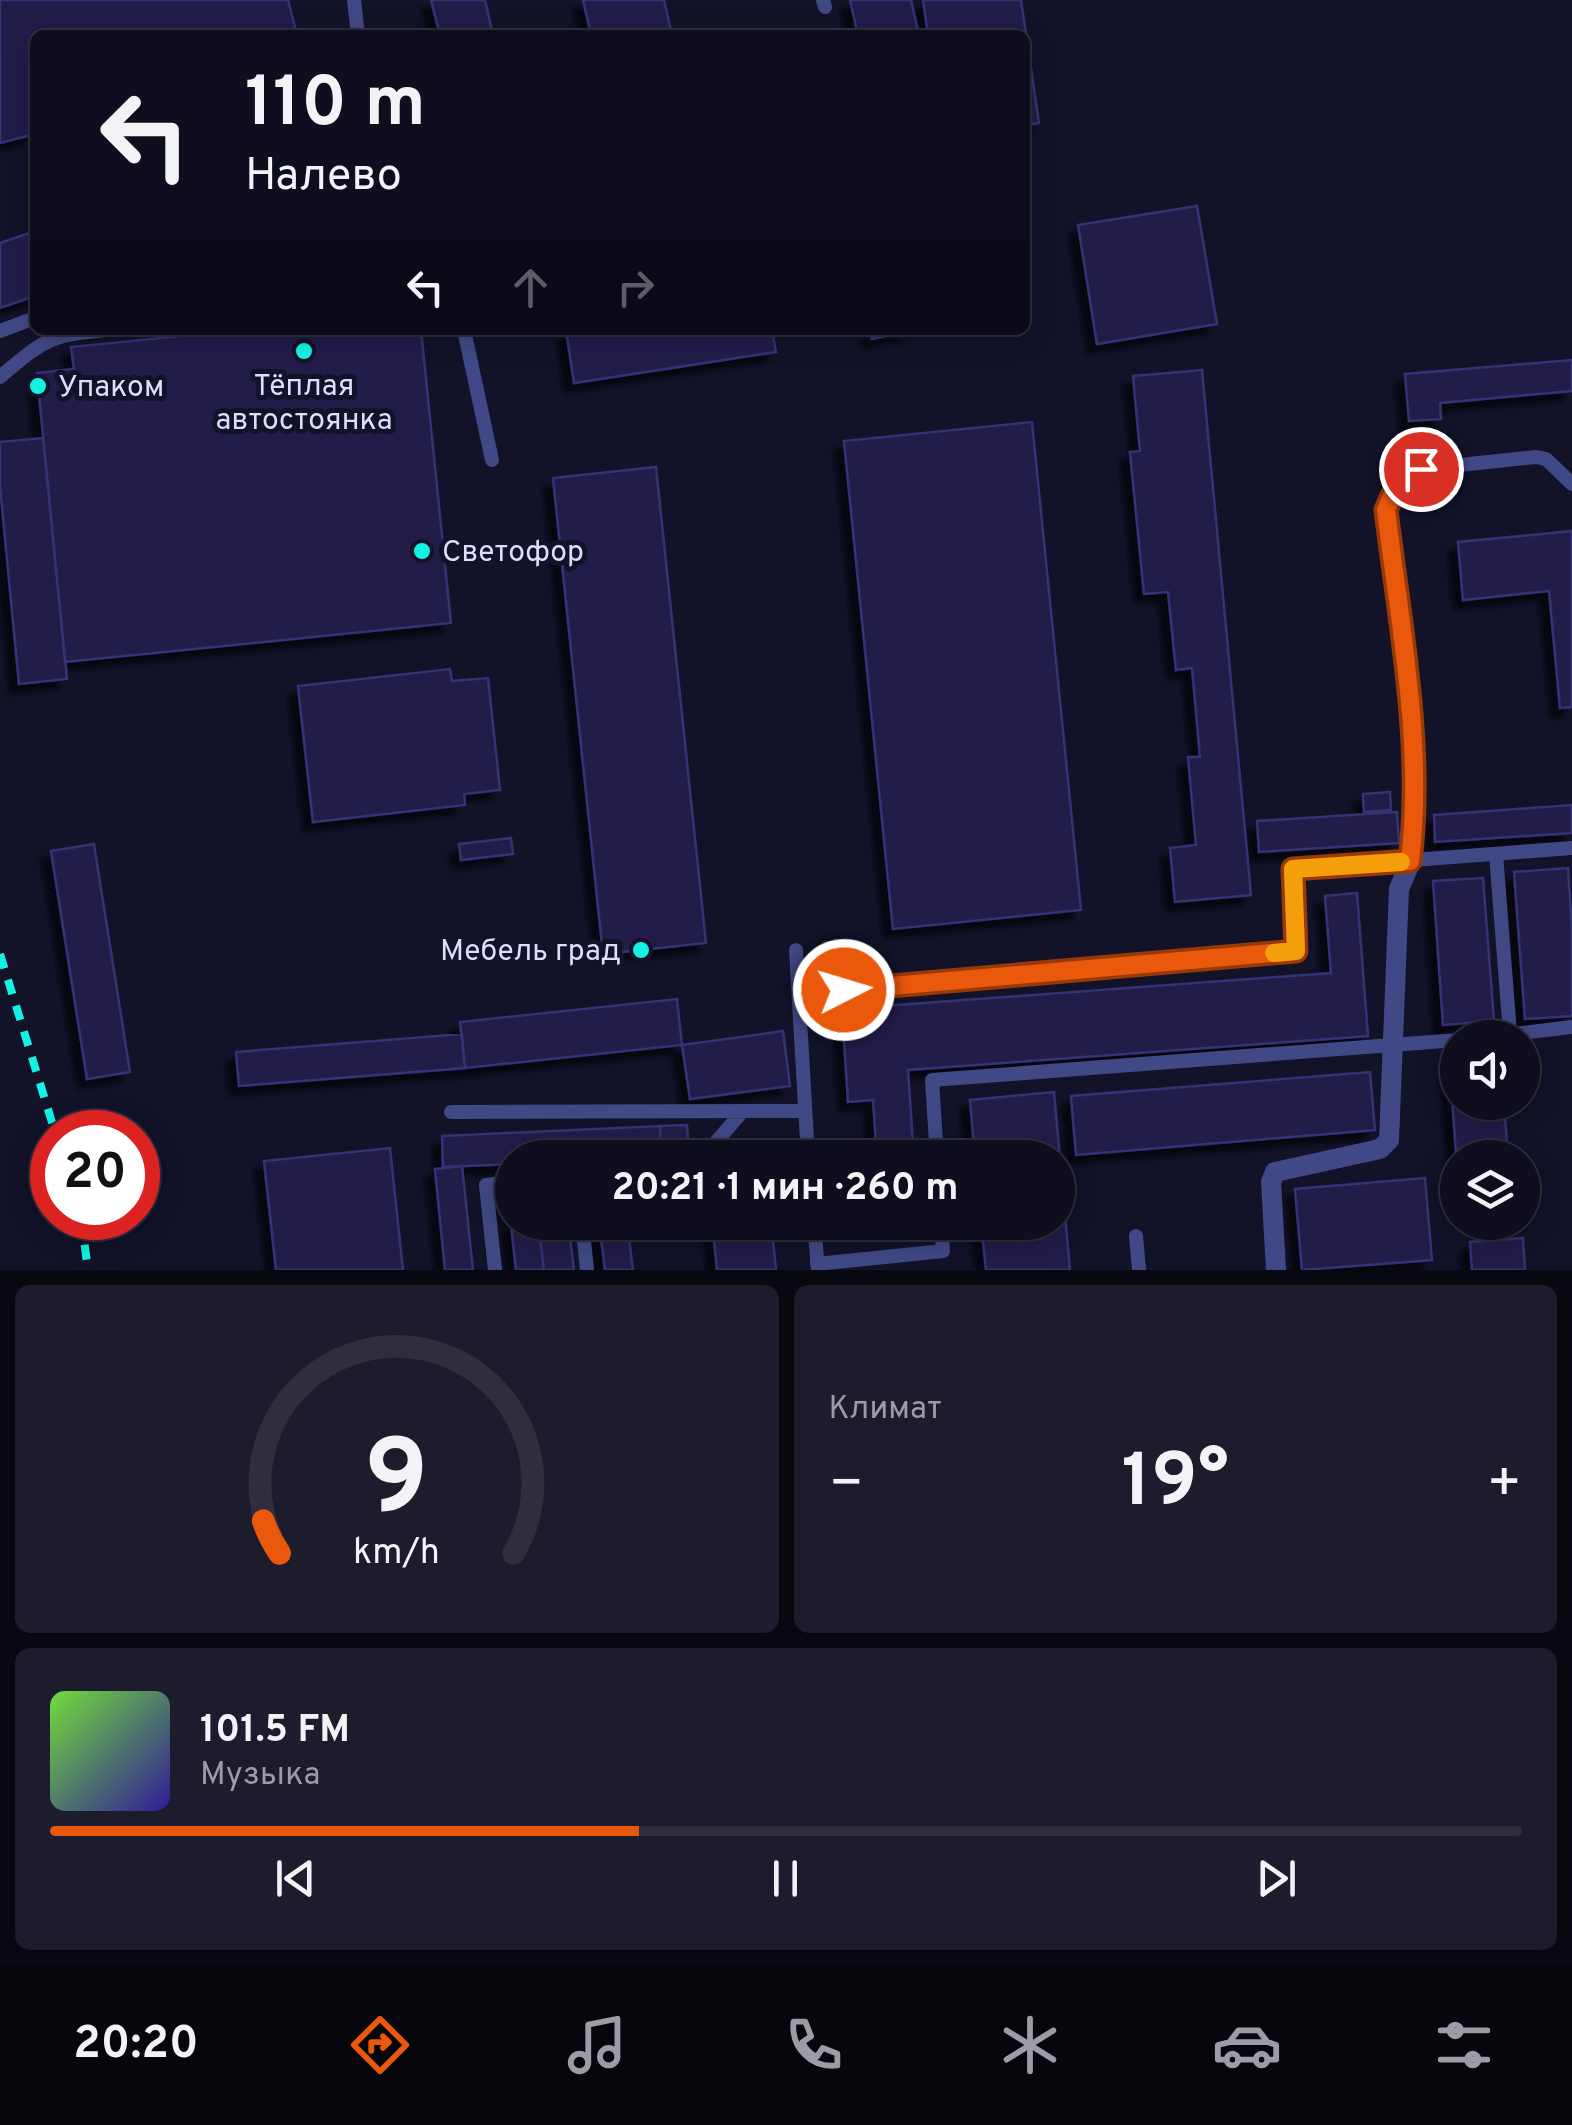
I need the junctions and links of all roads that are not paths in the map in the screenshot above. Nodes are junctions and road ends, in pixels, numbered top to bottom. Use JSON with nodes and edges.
{"nodes":[{"id":1,"x":354,"y":0,"type":"edge"},
{"id":2,"x":357,"y":30,"type":"edge"},
{"id":3,"x":30,"y":320,"type":"edge"},
{"id":4,"x":0,"y":331,"type":"edge"},
{"id":5,"x":65,"y":335,"type":"edge"},
{"id":6,"x":465,"y":335,"type":"edge"},
{"id":7,"x":0,"y":377,"type":"edge"},
{"id":8,"x":492,"y":460,"type":"dead end"},
{"id":9,"x":1572,"y":484,"type":"edge"},
{"id":10,"x":1572,"y":848,"type":"edge"},
{"id":11,"x":1496,"y":854,"type":"junction"},
{"id":12,"x":1410,"y":861,"type":"junction"},
{"id":13,"x":796,"y":950,"type":"dead end"},
{"id":14,"x":844,"y":990,"type":"dead end"},
{"id":15,"x":1509,"y":1020,"type":"edge"},
{"id":16,"x":1572,"y":1027,"type":"edge"},
{"id":17,"x":1540,"y":1031,"type":"edge"},
{"id":18,"x":1440,"y":1042,"type":"edge"},
{"id":19,"x":1393,"y":1048,"type":"junction"},
{"id":20,"x":742,"y":1111,"type":"junction"},
{"id":21,"x":804,"y":1111,"type":"junction"},
{"id":22,"x":450,"y":1112,"type":"dead end"},
{"id":23,"x":717,"y":1140,"type":"edge"},
{"id":24,"x":806,"y":1140,"type":"edge"},
{"id":25,"x":936,"y":1140,"type":"edge"},
{"id":26,"x":495,"y":1184,"type":"edge"},
{"id":27,"x":1136,"y":1236,"type":"dead end"},
{"id":28,"x":584,"y":1240,"type":"edge"},
{"id":29,"x":816,"y":1240,"type":"edge"},
{"id":30,"x":942,"y":1240,"type":"edge"},
{"id":31,"x":818,"y":1267,"type":"edge"},
{"id":32,"x":495,"y":1270,"type":"edge"},
{"id":33,"x":588,"y":1270,"type":"edge"},
{"id":34,"x":1139,"y":1270,"type":"edge"},
{"id":35,"x":1276,"y":1270,"type":"edge"}],
"edges":[{"from":1,"to":2,"type":"lane"},
{"from":3,"to":4,"type":"lane"},
{"from":5,"to":7,"type":"lane"},
{"from":6,"to":8,"type":"lane"},
{"from":9,"to":12,"type":"lane"},
{"from":10,"to":11,"type":"lane"},
{"from":11,"to":12,"type":"lane"},
{"from":11,"to":15,"type":"lane"},
{"from":12,"to":14,"type":"lane"},
{"from":12,"to":19,"type":"street"},
{"from":13,"to":21,"type":"lane"},
{"from":16,"to":17,"type":"lane"},
{"from":18,"to":19,"type":"lane"},
{"from":19,"to":25,"type":"lane"},
{"from":19,"to":35,"type":"street"},
{"from":20,"to":21,"type":"lane"},
{"from":20,"to":22,"type":"lane"},
{"from":20,"to":23,"type":"lane"},
{"from":21,"to":24,"type":"lane"},
{"from":26,"to":32,"type":"lane"},
{"from":27,"to":34,"type":"lane"},
{"from":28,"to":33,"type":"lane"},
{"from":29,"to":31,"type":"lane"},
{"from":30,"to":31,"type":"lane"}]}
